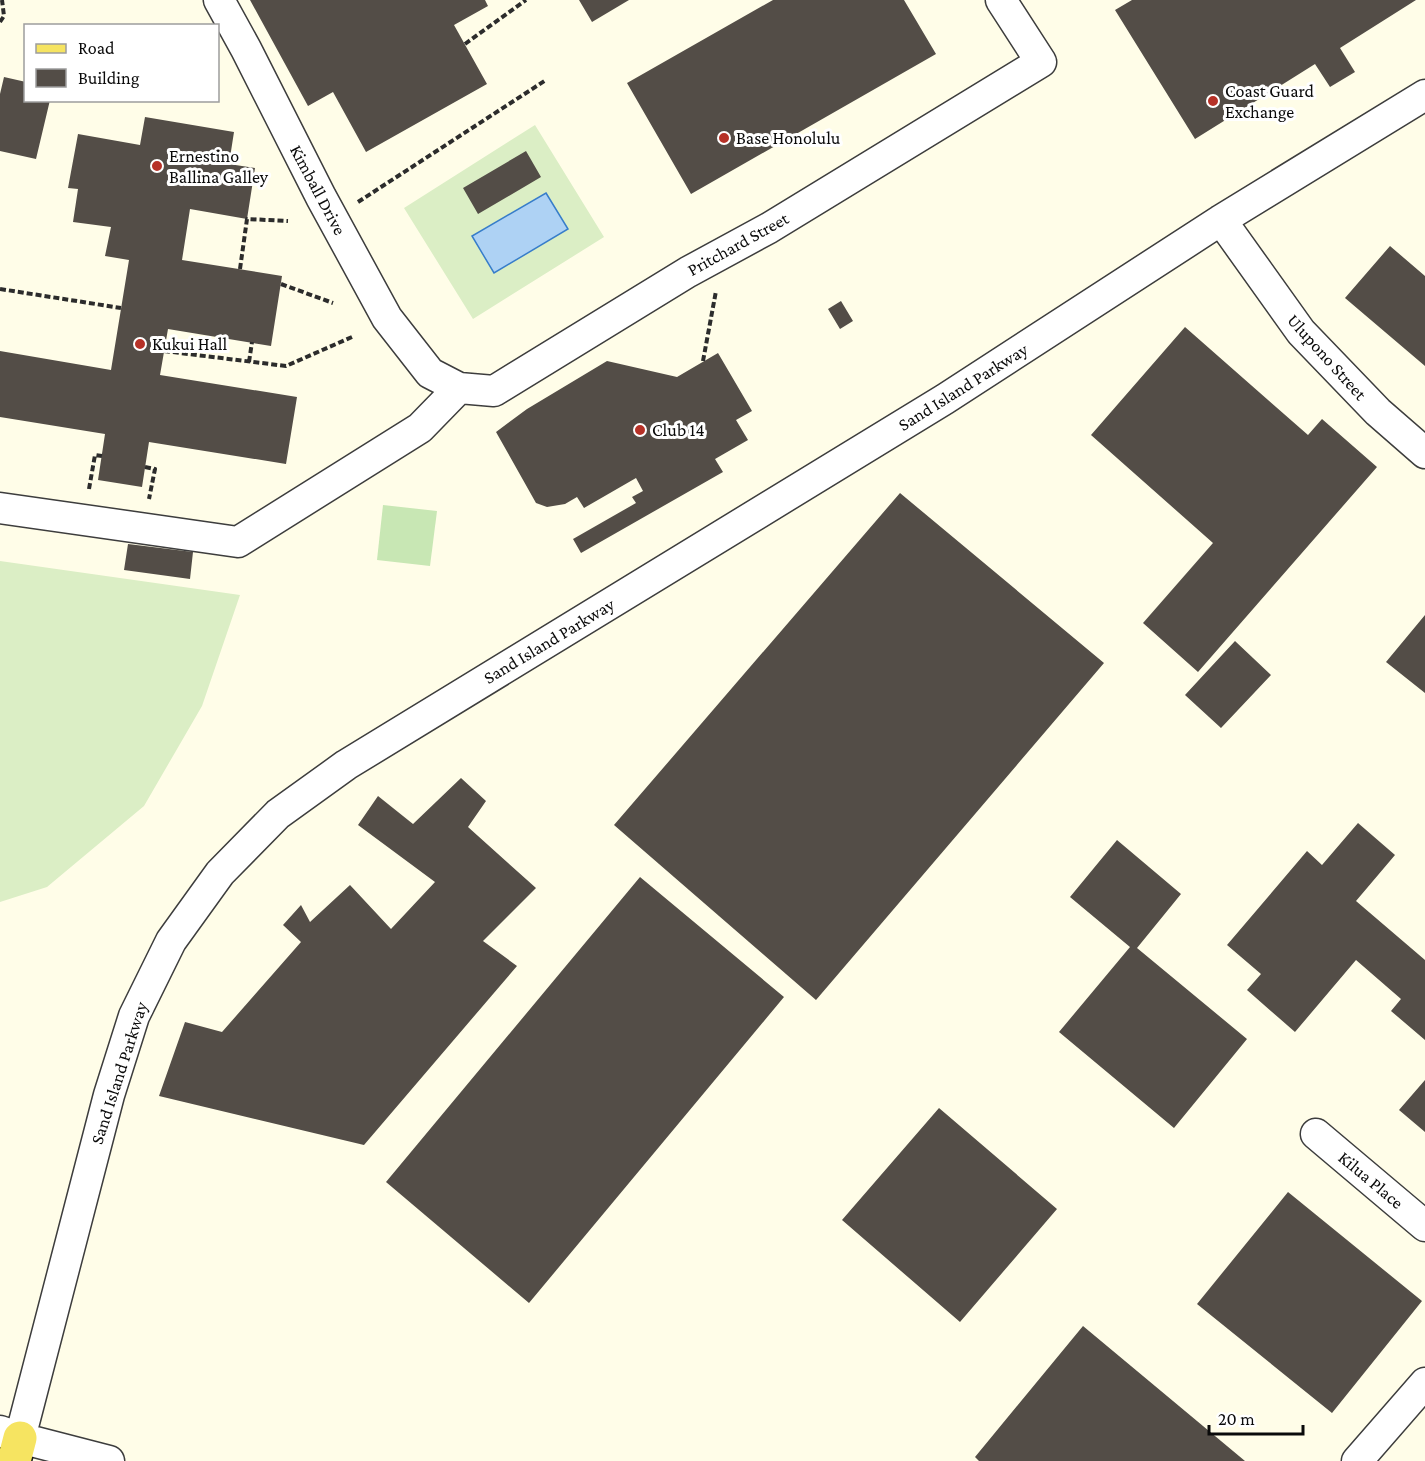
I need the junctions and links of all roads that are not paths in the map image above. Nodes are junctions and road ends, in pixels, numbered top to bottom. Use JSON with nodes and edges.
{"nodes":[{"id":1,"x":219,"y":0,"type":"edge"},
{"id":2,"x":1001,"y":0,"type":"edge"},
{"id":3,"x":1425,"y":95,"type":"edge"},
{"id":4,"x":1221,"y":220,"type":"junction"},
{"id":5,"x":430,"y":373,"type":"joint"},
{"id":6,"x":459,"y":388,"type":"junction"},
{"id":7,"x":1425,"y":453,"type":"edge"},
{"id":8,"x":0,"y":508,"type":"edge"},
{"id":9,"x":1316,"y":1134,"type":"dead end"},
{"id":10,"x":1425,"y":1226,"type":"edge"},
{"id":11,"x":1425,"y":1383,"type":"edge"},
{"id":12,"x":11,"y":1443,"type":"edge"},
{"id":13,"x":109,"y":1461,"type":"edge"},
{"id":14,"x":1357,"y":1461,"type":"edge"}],
"edges":[{"from":1,"to":5,"type":"street","name":"Kimball Drive"},
{"from":2,"to":6,"type":"street","name":"Pritchard Street"},
{"from":3,"to":4,"type":"street","name":"Sand Island Parkway"},
{"from":4,"to":7,"type":"street","name":"Ulupono Street"},
{"from":4,"to":12,"type":"street","name":"Sand Island Parkway"},
{"from":5,"to":6,"type":"street","name":"Pritchard Street"},
{"from":6,"to":8,"type":"street"},
{"from":9,"to":10,"type":"street","name":"Kilua Place"},
{"from":11,"to":14,"type":"street"},
{"from":12,"to":13,"type":"street"}]}
